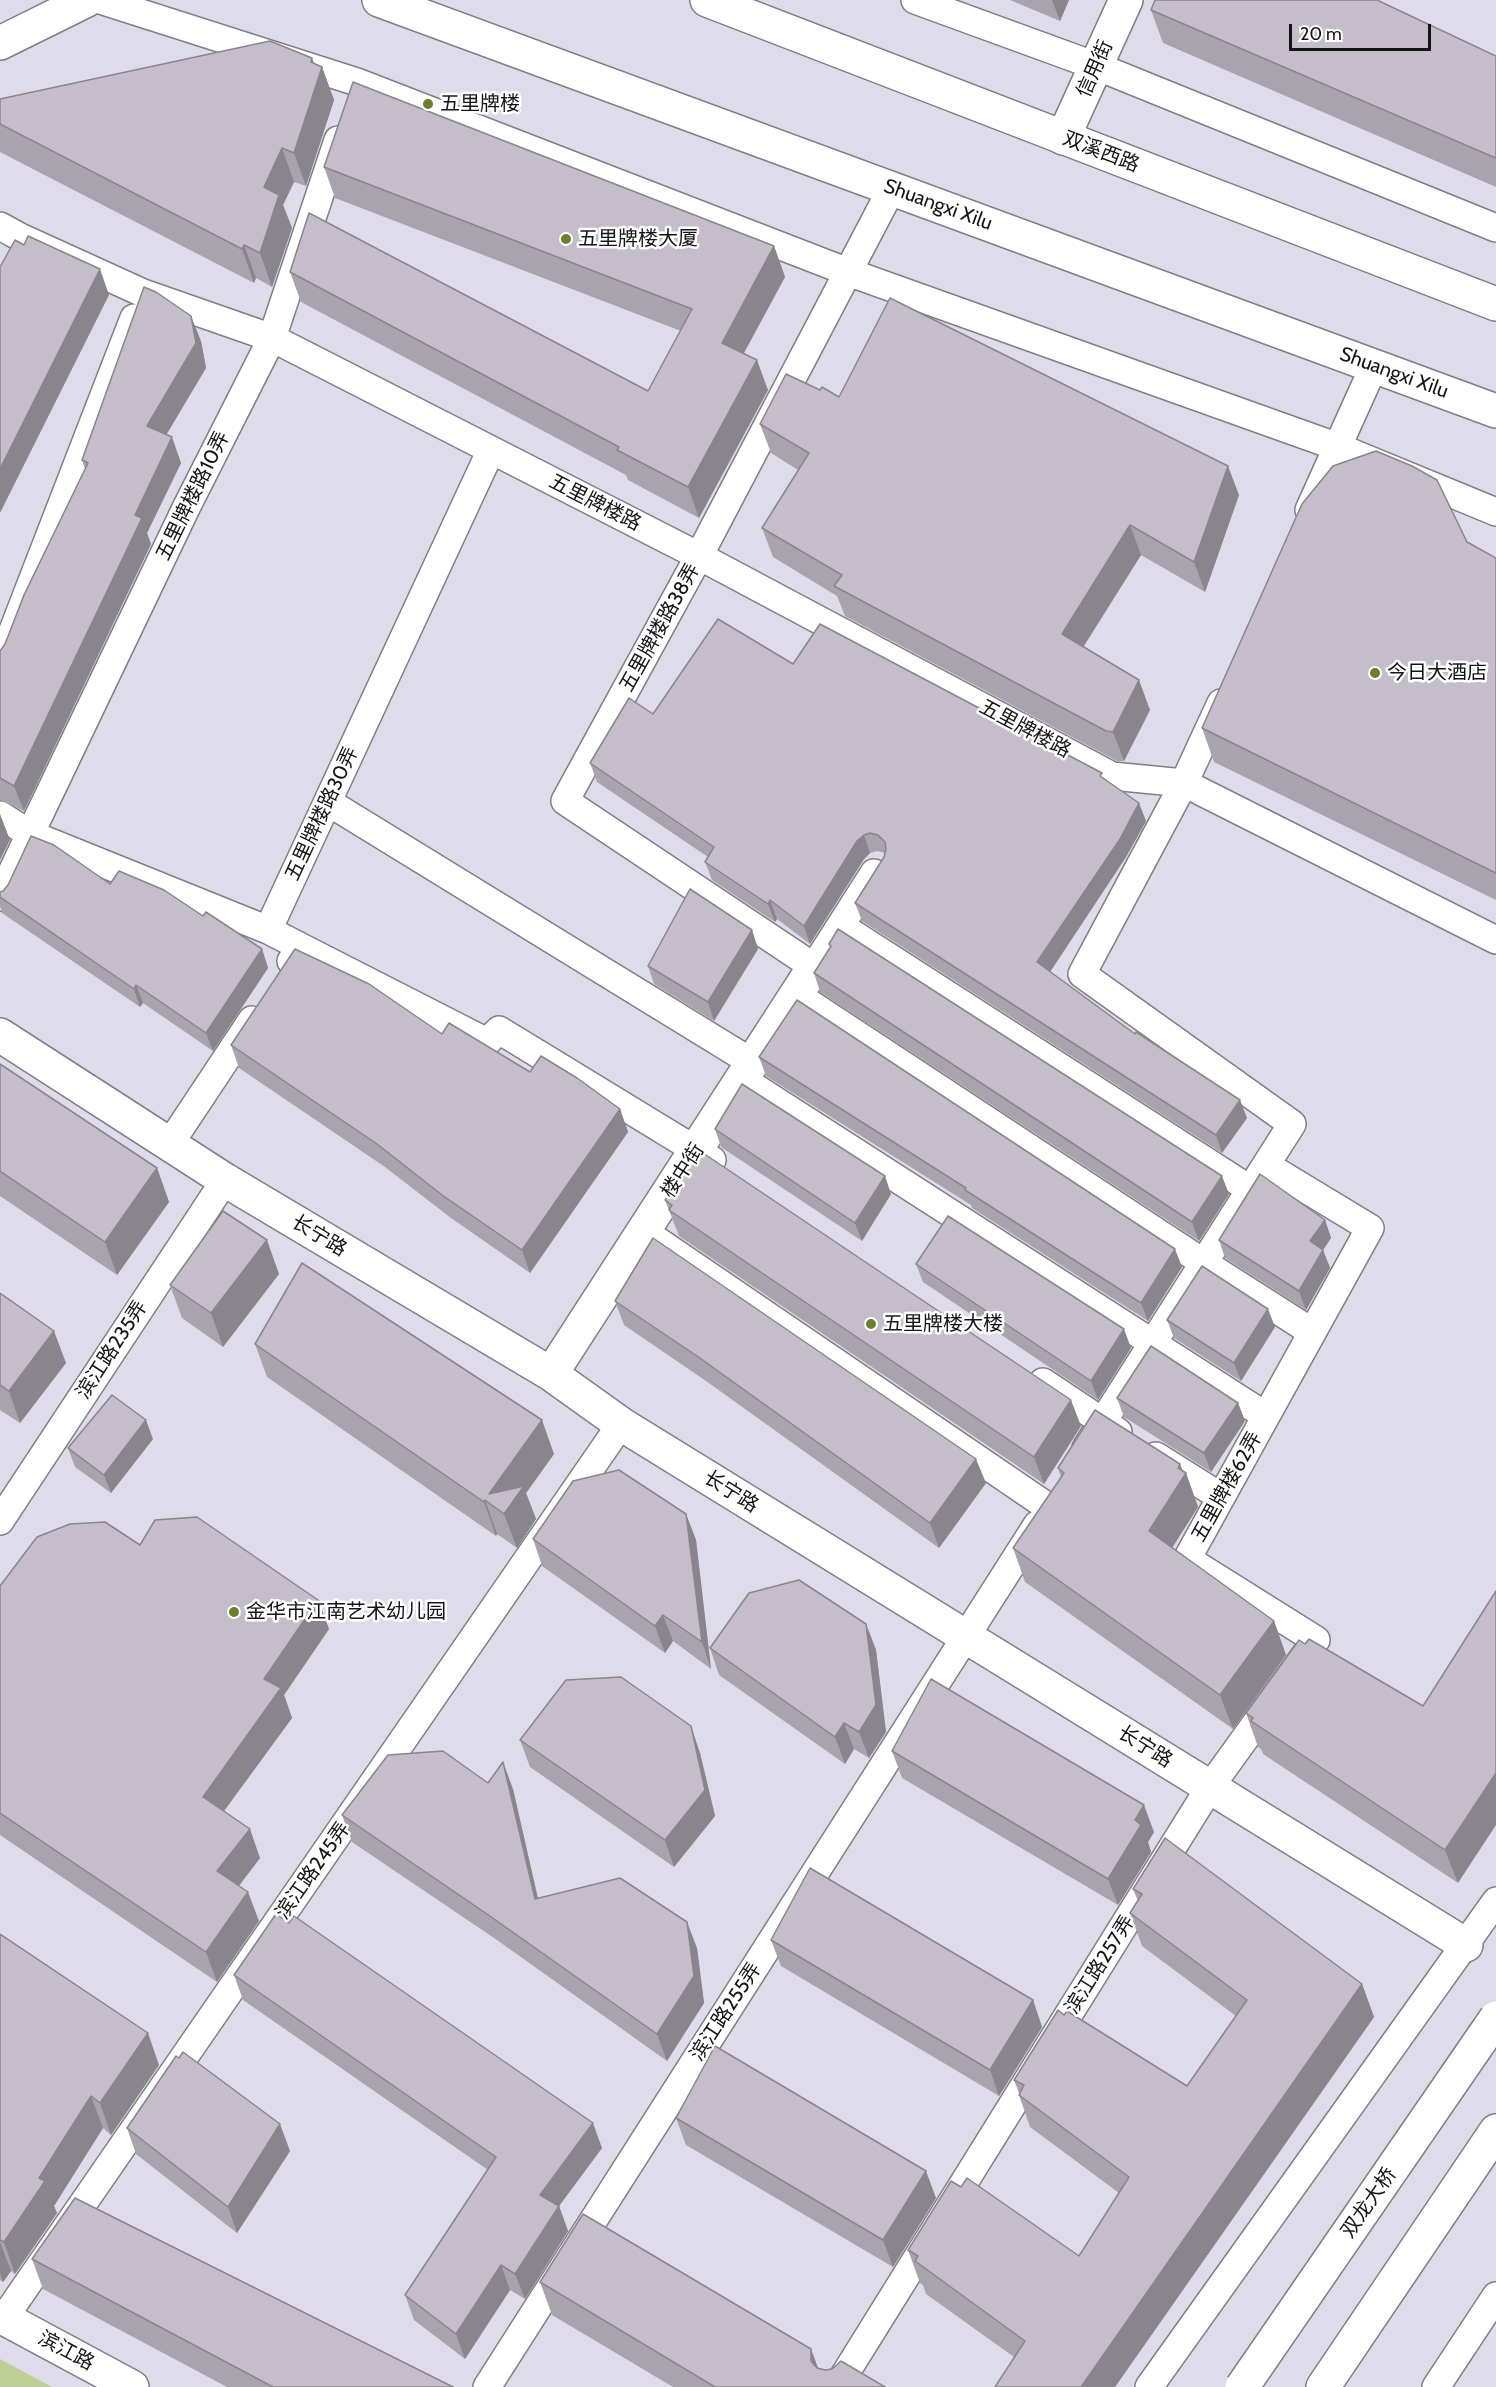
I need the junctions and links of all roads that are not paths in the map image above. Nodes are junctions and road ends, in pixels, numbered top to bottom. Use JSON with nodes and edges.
{"nodes":[{"id":1,"x":87,"y":0,"type":"edge"},
{"id":2,"x":100,"y":0,"type":"edge"},
{"id":3,"x":379,"y":0,"type":"edge"},
{"id":4,"x":707,"y":0,"type":"edge"},
{"id":5,"x":915,"y":0,"type":"edge"},
{"id":6,"x":1126,"y":0,"type":"edge"},
{"id":7,"x":0,"y":44,"type":"edge"},
{"id":8,"x":1096,"y":66,"type":"junction"},
{"id":9,"x":351,"y":101,"type":"junction"},
{"id":10,"x":1063,"y":138,"type":"junction"},
{"id":11,"x":892,"y":188,"type":"junction"},
{"id":12,"x":1496,"y":228,"type":"edge"},
{"id":13,"x":10,"y":241,"type":"edge"},
{"id":14,"x":848,"y":272,"type":"junction"},
{"id":15,"x":143,"y":293,"type":"junction"},
{"id":16,"x":1496,"y":304,"type":"edge"},
{"id":17,"x":272,"y":338,"type":"junction"},
{"id":18,"x":1374,"y":366,"type":"junction"},
{"id":19,"x":1496,"y":411,"type":"edge"},
{"id":20,"x":1338,"y":447,"type":"junction"},
{"id":21,"x":491,"y":450,"type":"junction"},
{"id":22,"x":1496,"y":512,"type":"edge"},
{"id":23,"x":1298,"y":534,"type":"edge"},
{"id":24,"x":699,"y":556,"type":"junction"},
{"id":25,"x":0,"y":664,"type":"edge"},
{"id":26,"x":1229,"y":686,"type":"edge"},
{"id":27,"x":1184,"y":783,"type":"junction"},
{"id":28,"x":328,"y":802,"type":"junction"},
{"id":29,"x":0,"y":815,"type":"edge"},
{"id":30,"x":30,"y":834,"type":"junction"},
{"id":31,"x":878,"y":867,"type":"edge"},
{"id":32,"x":0,"y":897,"type":"edge"},
{"id":33,"x":841,"y":926,"type":"junction"},
{"id":34,"x":268,"y":930,"type":"junction"},
{"id":35,"x":1496,"y":940,"type":"edge"},
{"id":36,"x":301,"y":946,"type":"junction"},
{"id":37,"x":814,"y":967,"type":"junction"},
{"id":38,"x":796,"y":995,"type":"junction"},
{"id":39,"x":0,"y":1035,"type":"edge"},
{"id":40,"x":748,"y":1071,"type":"junction"},
{"id":41,"x":169,"y":1145,"type":"junction"},
{"id":42,"x":696,"y":1149,"type":"junction"},
{"id":43,"x":1266,"y":1165,"type":"junction"},
{"id":44,"x":736,"y":1176,"type":"edge"},
{"id":45,"x":225,"y":1180,"type":"junction"},
{"id":46,"x":1251,"y":1190,"type":"junction"},
{"id":47,"x":643,"y":1231,"type":"junction"},
{"id":48,"x":1204,"y":1263,"type":"junction"},
{"id":49,"x":1312,"y":1332,"type":"junction"},
{"id":50,"x":1153,"y":1343,"type":"junction"},
{"id":51,"x":1023,"y":1369,"type":"edge"},
{"id":52,"x":551,"y":1374,"type":"junction"},
{"id":53,"x":1266,"y":1416,"type":"junction"},
{"id":54,"x":1103,"y":1422,"type":"junction"},
{"id":55,"x":621,"y":1424,"type":"junction"},
{"id":56,"x":1060,"y":1488,"type":"junction"},
{"id":57,"x":1221,"y":1497,"type":"junction"},
{"id":58,"x":0,"y":1521,"type":"edge"},
{"id":59,"x":966,"y":1637,"type":"junction"},
{"id":60,"x":1210,"y":1787,"type":"junction"},
{"id":61,"x":1496,"y":1901,"type":"edge"},
{"id":62,"x":1466,"y":1945,"type":"junction"},
{"id":63,"x":1496,"y":2018,"type":"edge"},
{"id":64,"x":1496,"y":2131,"type":"edge"},
{"id":65,"x":1496,"y":2296,"type":"edge"},
{"id":66,"x":2,"y":2317,"type":"edge"},
{"id":67,"x":132,"y":2387,"type":"edge"},
{"id":68,"x":487,"y":2387,"type":"edge"},
{"id":69,"x":837,"y":2387,"type":"edge"},
{"id":70,"x":1149,"y":2387,"type":"edge"},
{"id":71,"x":1242,"y":2387,"type":"edge"},
{"id":72,"x":1323,"y":2387,"type":"edge"},
{"id":73,"x":1436,"y":2387,"type":"edge"}],
"edges":[{"from":1,"to":7,"type":"main road"},
{"from":2,"to":9,"type":"lane"},
{"from":3,"to":11,"type":"main road","name":"Shuangxi Xilu"},
{"from":4,"to":10,"type":"main road","name":"双溪西路"},
{"from":5,"to":8,"type":"lane"},
{"from":6,"to":8,"type":"main road","name":"信用街"},
{"from":8,"to":10,"type":"main road","name":"信用街"},
{"from":8,"to":12,"type":"lane"},
{"from":9,"to":14,"type":"lane"},
{"from":9,"to":17,"type":"lane","name":"五里牌楼路10弄"},
{"from":10,"to":16,"type":"main road","name":"双溪西路"},
{"from":11,"to":14,"type":"lane","name":"五里牌楼路38弄"},
{"from":11,"to":18,"type":"main road","name":"Shuangxi Xilu"},
{"from":13,"to":15,"type":"lane","name":"五里牌楼路"},
{"from":14,"to":20,"type":"lane"},
{"from":14,"to":24,"type":"lane","name":"五里牌楼路38弄"},
{"from":15,"to":17,"type":"lane","name":"五里牌楼路"},
{"from":15,"to":25,"type":"lane"},
{"from":17,"to":21,"type":"lane","name":"五里牌楼路"},
{"from":17,"to":30,"type":"lane","name":"五里牌楼路10弄"},
{"from":18,"to":19,"type":"main road","name":"Shuangxi Xilu"},
{"from":18,"to":20,"type":"lane"},
{"from":20,"to":22,"type":"lane"},
{"from":20,"to":23,"type":"lane"},
{"from":21,"to":24,"type":"lane","name":"五里牌楼路"},
{"from":21,"to":28,"type":"lane","name":"五里牌楼路30弄"},
{"from":24,"to":27,"type":"lane","name":"五里牌楼路"},
{"from":24,"to":37,"type":"lane","name":"五里牌楼路38弄"},
{"from":26,"to":27,"type":"lane"},
{"from":27,"to":35,"type":"lane","name":"五里牌楼路"},
{"from":27,"to":43,"type":"lane","name":"滨江路255弄"},
{"from":28,"to":34,"type":"lane","name":"五里牌楼路30弄"},
{"from":28,"to":40,"type":"lane"},
{"from":29,"to":30,"type":"lane"},
{"from":30,"to":32,"type":"lane","name":"五里牌楼路10弄"},
{"from":30,"to":34,"type":"lane"},
{"from":31,"to":33,"type":"lane"},
{"from":33,"to":37,"type":"lane"},
{"from":33,"to":46,"type":"lane"},
{"from":34,"to":36,"type":"lane"},
{"from":36,"to":41,"type":"lane"},
{"from":36,"to":42,"type":"lane"},
{"from":37,"to":38,"type":"main road","name":"楼中街"},
{"from":38,"to":40,"type":"main road","name":"楼中街"},
{"from":38,"to":48,"type":"lane"},
{"from":39,"to":41,"type":"main road","name":"长宁路"},
{"from":40,"to":42,"type":"main road","name":"楼中街"},
{"from":40,"to":50,"type":"lane"},
{"from":41,"to":45,"type":"main road","name":"长宁路"},
{"from":42,"to":44,"type":"lane"},
{"from":42,"to":47,"type":"main road","name":"楼中街"},
{"from":43,"to":46,"type":"lane","name":"滨江路255弄"},
{"from":43,"to":49,"type":"lane","name":"五里牌楼62弄"},
{"from":45,"to":52,"type":"main road","name":"长宁路"},
{"from":45,"to":58,"type":"lane","name":"滨江路235弄"},
{"from":46,"to":48,"type":"lane","name":"滨江路255弄"},
{"from":47,"to":52,"type":"main road","name":"楼中街"},
{"from":47,"to":56,"type":"lane"},
{"from":48,"to":49,"type":"lane"},
{"from":48,"to":50,"type":"lane","name":"滨江路255弄"},
{"from":49,"to":53,"type":"lane","name":"五里牌楼62弄"},
{"from":50,"to":53,"type":"lane"},
{"from":50,"to":54,"type":"lane","name":"滨江路255弄"},
{"from":51,"to":54,"type":"lane"},
{"from":52,"to":55,"type":"main road","name":"长宁路"},
{"from":53,"to":57,"type":"lane","name":"五里牌楼62弄"},
{"from":54,"to":56,"type":"lane","name":"滨江路255弄"},
{"from":54,"to":57,"type":"lane"},
{"from":55,"to":59,"type":"main road","name":"长宁路"},
{"from":55,"to":66,"type":"lane","name":"滨江路245弄"},
{"from":56,"to":59,"type":"lane","name":"滨江路255弄"},
{"from":57,"to":60,"type":"lane","name":"五里牌楼62弄"},
{"from":59,"to":60,"type":"main road","name":"长宁路"},
{"from":59,"to":68,"type":"lane","name":"滨江路255弄"},
{"from":60,"to":62,"type":"main road","name":"长宁路"},
{"from":60,"to":69,"type":"lane","name":"滨江路257弄"},
{"from":61,"to":62,"type":"lane"},
{"from":62,"to":70,"type":"lane"},
{"from":63,"to":71,"type":"main road","name":"双龙大桥","bridge":true},
{"from":64,"to":72,"type":"main road"},
{"from":65,"to":73,"type":"lane"},
{"from":66,"to":67,"type":"main road","name":"滨江路"}]}
